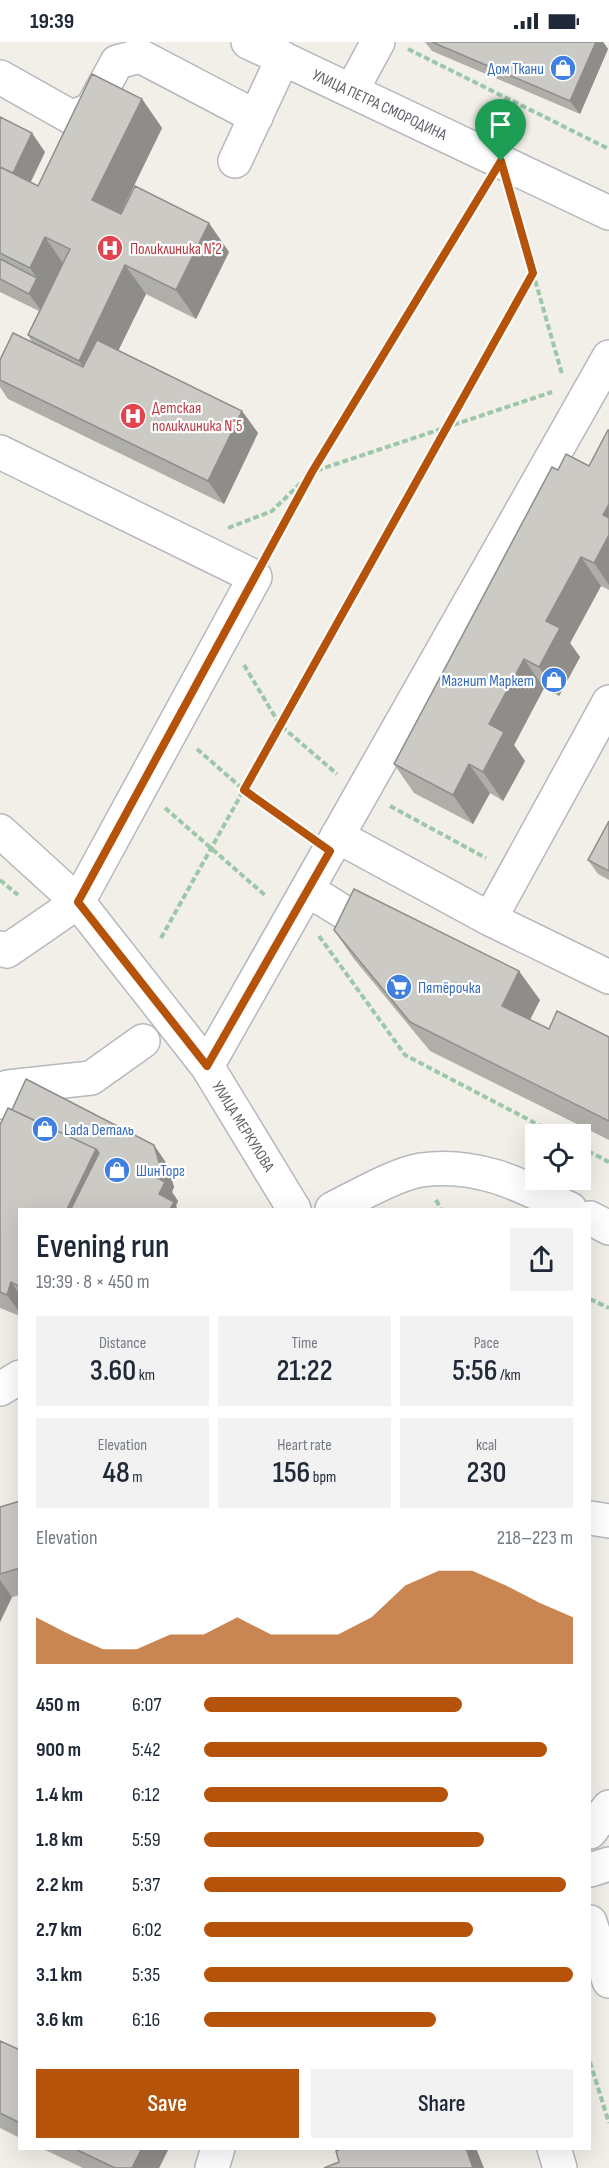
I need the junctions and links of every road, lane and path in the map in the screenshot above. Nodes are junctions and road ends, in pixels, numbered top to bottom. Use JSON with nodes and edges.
{"nodes":[{"id":1,"x":248,"y":42,"type":"edge"},
{"id":2,"x":391,"y":45,"type":"edge"},
{"id":3,"x":284,"y":58,"type":"junction"},
{"id":4,"x":0,"y":77,"type":"edge"},
{"id":5,"x":352,"y":90,"type":"junction"},
{"id":6,"x":256,"y":117,"type":"junction"},
{"id":7,"x":609,"y":149,"type":"edge"},
{"id":8,"x":235,"y":161,"type":"dead end"},
{"id":9,"x":501,"y":161,"type":"junction"},
{"id":10,"x":609,"y":213,"type":"edge"},
{"id":11,"x":533,"y":273,"type":"junction"},
{"id":12,"x":609,"y":357,"type":"edge"},
{"id":13,"x":562,"y":376,"type":"dead end"},
{"id":14,"x":555,"y":391,"type":"dead end"},
{"id":15,"x":446,"y":428,"type":"junction"},
{"id":16,"x":0,"y":452,"type":"edge"},
{"id":17,"x":312,"y":472,"type":"junction"},
{"id":18,"x":218,"y":531,"type":"dead end"},
{"id":19,"x":255,"y":577,"type":"junction"},
{"id":20,"x":609,"y":702,"type":"edge"},
{"id":21,"x":194,"y":746,"type":"dead end"},
{"id":22,"x":141,"y":787,"type":"junction"},
{"id":23,"x":244,"y":790,"type":"junction"},
{"id":24,"x":0,"y":831,"type":"edge"},
{"id":25,"x":334,"y":844,"type":"junction"},
{"id":26,"x":211,"y":848,"type":"junction"},
{"id":27,"x":78,"y":902,"type":"junction"},
{"id":28,"x":330,"y":903,"type":"junction"},
{"id":29,"x":291,"y":918,"type":"junction"},
{"id":30,"x":490,"y":919,"type":"junction"},
{"id":31,"x":161,"y":938,"type":"dead end"},
{"id":32,"x":0,"y":948,"type":"edge"},
{"id":33,"x":609,"y":977,"type":"edge"},
{"id":34,"x":143,"y":1041,"type":"dead end"},
{"id":35,"x":207,"y":1066,"type":"junction"},
{"id":36,"x":0,"y":1102,"type":"edge"},
{"id":37,"x":537,"y":1124,"type":"edge"},
{"id":38,"x":591,"y":1153,"type":"edge"},
{"id":39,"x":609,"y":1162,"type":"edge"},
{"id":40,"x":283,"y":1203,"type":"edge"},
{"id":41,"x":334,"y":1208,"type":"edge"},
{"id":42,"x":568,"y":1208,"type":"edge"},
{"id":43,"x":591,"y":1219,"type":"edge"},
{"id":44,"x":609,"y":1228,"type":"edge"},
{"id":45,"x":591,"y":1299,"type":"edge"},
{"id":46,"x":609,"y":1308,"type":"edge"},
{"id":47,"x":18,"y":1378,"type":"edge"},
{"id":48,"x":0,"y":1389,"type":"edge"},
{"id":49,"x":591,"y":1518,"type":"edge"},
{"id":50,"x":609,"y":1521,"type":"edge"},
{"id":51,"x":609,"y":1807,"type":"edge"},
{"id":52,"x":591,"y":1831,"type":"edge"},
{"id":53,"x":609,"y":1864,"type":"edge"},
{"id":54,"x":591,"y":1870,"type":"edge"},
{"id":55,"x":591,"y":1925,"type":"edge"},
{"id":56,"x":609,"y":1981,"type":"edge"},
{"id":57,"x":591,"y":1987,"type":"edge"},
{"id":58,"x":591,"y":2065,"type":"edge"},
{"id":59,"x":609,"y":2123,"type":"edge"},
{"id":60,"x":217,"y":2150,"type":"edge"},
{"id":61,"x":555,"y":2150,"type":"edge"},
{"id":62,"x":212,"y":2168,"type":"edge"},
{"id":63,"x":560,"y":2168,"type":"edge"}],
"edges":[{"from":1,"to":3,"type":"street","name":"УЛИЦА ПЕТРА СМОРОДИНА"},
{"from":2,"to":5,"type":"street"},
{"from":2,"to":7,"type":"path"},
{"from":3,"to":5,"type":"street","name":"УЛИЦА ПЕТРА СМОРОДИНА"},
{"from":3,"to":6,"type":"street"},
{"from":4,"to":6,"type":"street"},
{"from":5,"to":9,"type":"street","name":"УЛИЦА ПЕТРА СМОРОДИНА"},
{"from":6,"to":8,"type":"street"},
{"from":9,"to":10,"type":"street","name":"УЛИЦА ПЕТРА СМОРОДИНА"},
{"from":9,"to":11,"type":"path"},
{"from":9,"to":17,"type":"path"},
{"from":11,"to":13,"type":"path"},
{"from":11,"to":15,"type":"path"},
{"from":12,"to":25,"type":"street"},
{"from":14,"to":15,"type":"path"},
{"from":15,"to":17,"type":"path"},
{"from":15,"to":23,"type":"path"},
{"from":16,"to":19,"type":"street"},
{"from":17,"to":18,"type":"path"},
{"from":17,"to":19,"type":"path"},
{"from":19,"to":22,"type":"street"},
{"from":20,"to":30,"type":"street"},
{"from":21,"to":23,"type":"path"},
{"from":22,"to":26,"type":"path"},
{"from":22,"to":27,"type":"street"},
{"from":23,"to":25,"type":"path"},
{"from":23,"to":26,"type":"path"},
{"from":24,"to":27,"type":"street","name":"УЛИЦА МЕРКУЛОВА"},
{"from":25,"to":28,"type":"street"},
{"from":25,"to":30,"type":"street"},
{"from":26,"to":29,"type":"path"},
{"from":26,"to":31,"type":"path"},
{"from":27,"to":32,"type":"street"},
{"from":27,"to":35,"type":"street","name":"УЛИЦА МЕРКУЛОВА"},
{"from":28,"to":29,"type":"street"},
{"from":28,"to":37,"type":"path"},
{"from":29,"to":35,"type":"street"},
{"from":30,"to":33,"type":"street"},
{"from":34,"to":36,"type":"street"},
{"from":35,"to":40,"type":"street","name":"УЛИЦА МЕРКУЛОВА"},
{"from":38,"to":39,"type":"path"},
{"from":41,"to":42,"type":"street"},
{"from":43,"to":44,"type":"street"},
{"from":45,"to":46,"type":"path"},
{"from":47,"to":48,"type":"street"},
{"from":49,"to":50,"type":"street"},
{"from":51,"to":52,"type":"street"},
{"from":53,"to":54,"type":"street"},
{"from":55,"to":56,"type":"street"},
{"from":56,"to":57,"type":"street"},
{"from":58,"to":59,"type":"path"},
{"from":60,"to":62,"type":"street"},
{"from":61,"to":63,"type":"street"}]}
